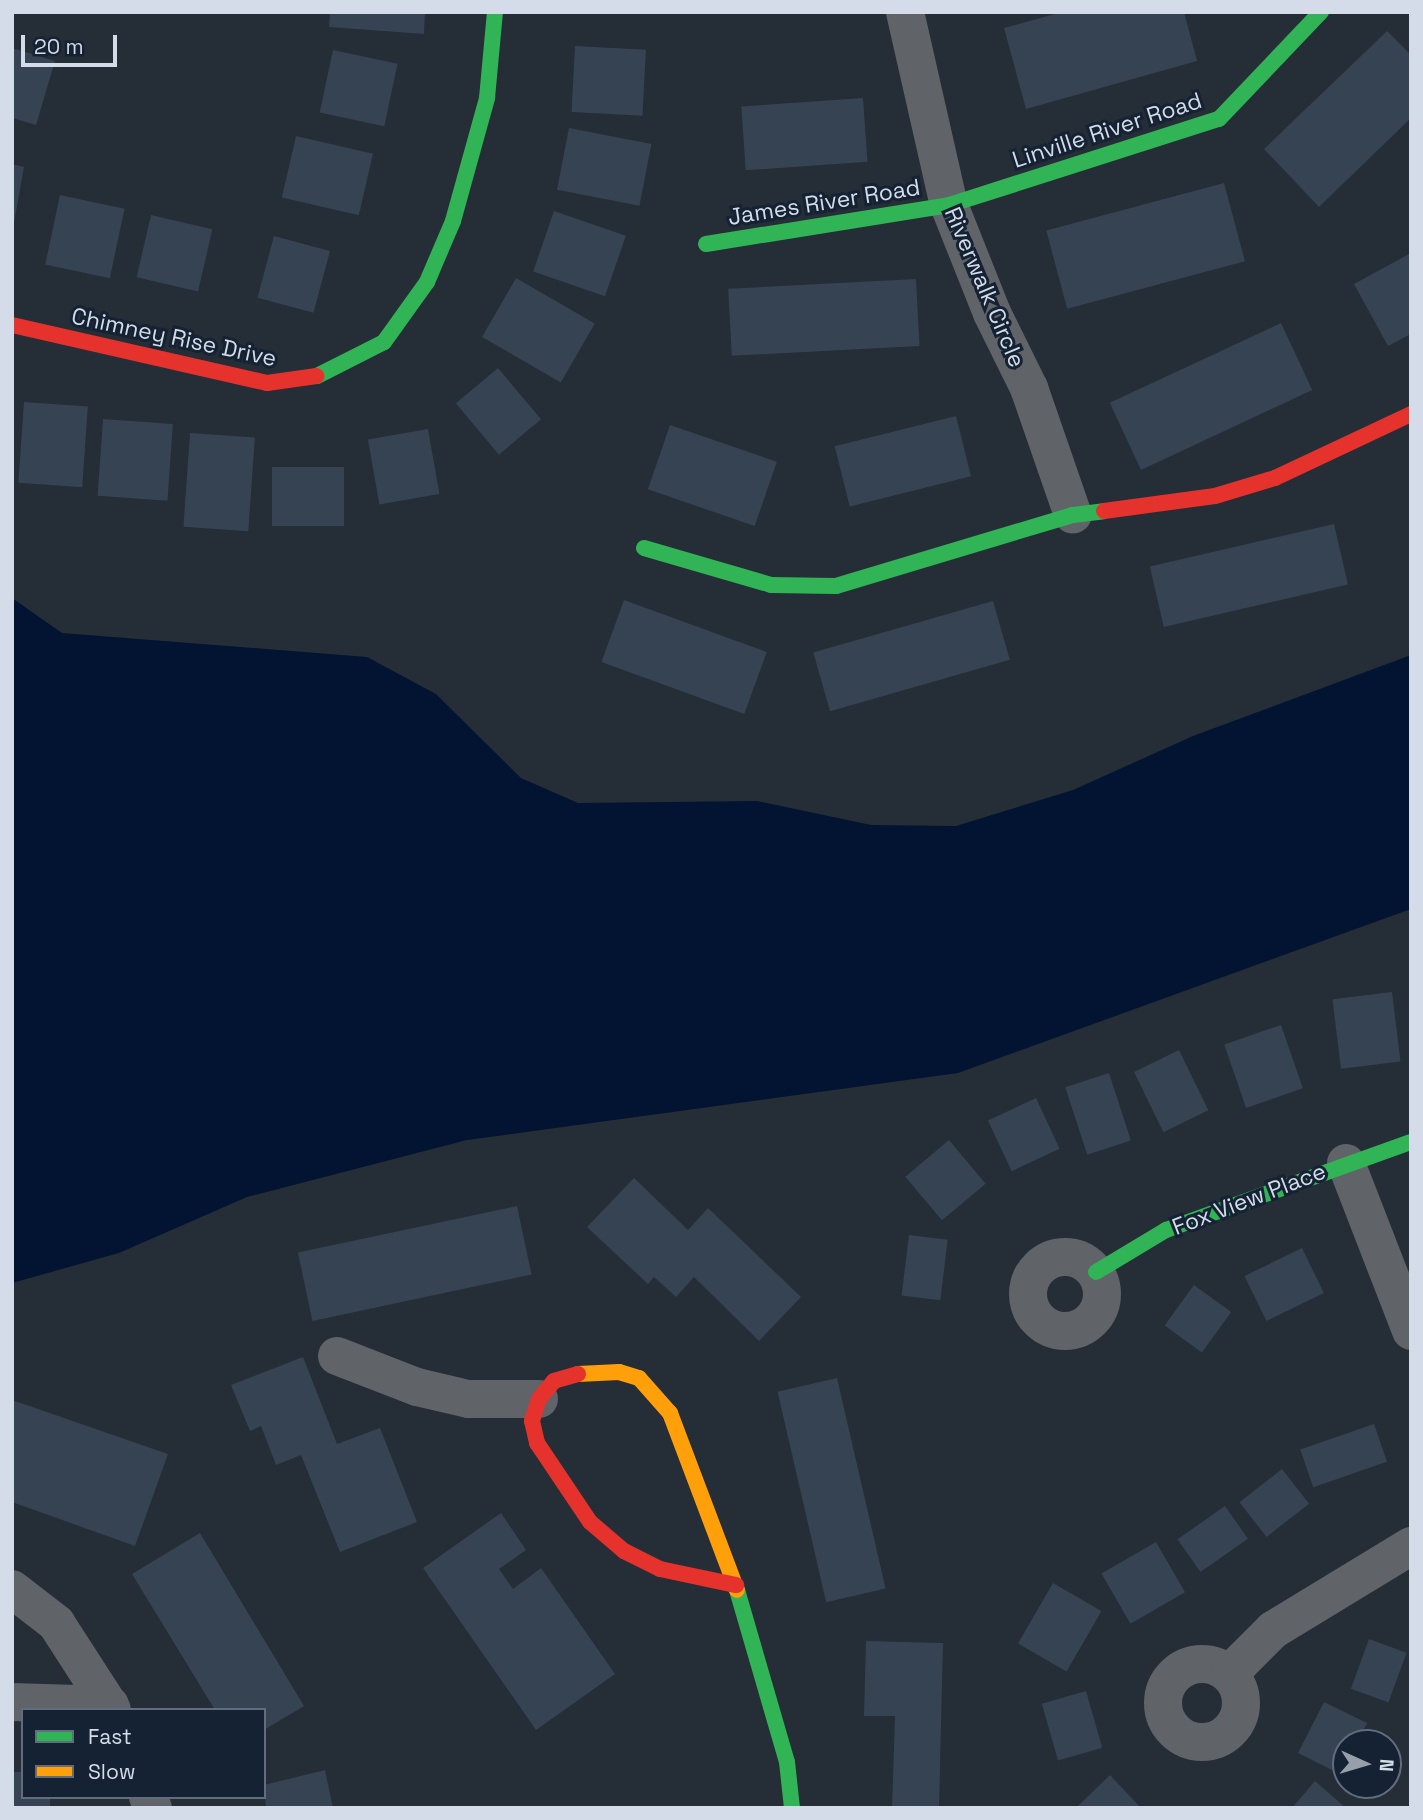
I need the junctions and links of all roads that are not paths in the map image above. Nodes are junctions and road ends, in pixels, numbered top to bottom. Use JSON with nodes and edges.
{"nodes":[{"id":1,"x":495,"y":12,"type":"edge"},
{"id":2,"x":905,"y":12,"type":"edge"},
{"id":3,"x":1321,"y":12,"type":"edge"},
{"id":4,"x":949,"y":205,"type":"junction"},
{"id":5,"x":706,"y":244,"type":"dead end"},
{"id":6,"x":12,"y":325,"type":"edge"},
{"id":7,"x":1411,"y":414,"type":"edge"},
{"id":8,"x":1073,"y":515,"type":"junction"},
{"id":9,"x":644,"y":548,"type":"dead end"},
{"id":10,"x":1411,"y":1142,"type":"edge"},
{"id":11,"x":1346,"y":1163,"type":"junction"},
{"id":12,"x":1096,"y":1272,"type":"dead end"},
{"id":13,"x":1411,"y":1331,"type":"edge"},
{"id":14,"x":337,"y":1356,"type":"dead end"},
{"id":15,"x":539,"y":1399,"type":"junction"},
{"id":16,"x":1411,"y":1546,"type":"edge"},
{"id":17,"x":736,"y":1586,"type":"junction"},
{"id":18,"x":12,"y":1589,"type":"edge"},
{"id":19,"x":1229,"y":1674,"type":"dead end"},
{"id":20,"x":12,"y":1702,"type":"edge"},
{"id":21,"x":111,"y":1707,"type":"edge"},
{"id":22,"x":792,"y":1808,"type":"edge"}],
"edges":[{"from":1,"to":6,"type":"street","name":"Chimney Rise Drive"},
{"from":2,"to":4,"type":"street","name":"Riverwalk Circle"},
{"from":3,"to":4,"type":"street","name":"Linville River Road"},
{"from":4,"to":5,"type":"street","name":"James River Road"},
{"from":4,"to":8,"type":"street","name":"Riverwalk Circle"},
{"from":7,"to":8,"type":"street"},
{"from":8,"to":9,"type":"street"},
{"from":10,"to":11,"type":"street","name":"Fox View Place"},
{"from":11,"to":12,"type":"street","name":"Fox View Place"},
{"from":11,"to":13,"type":"street"},
{"from":14,"to":15,"type":"street"},
{"from":15,"to":17,"type":"street"},
{"from":15,"to":17,"type":"street"},
{"from":16,"to":19,"type":"street"},
{"from":17,"to":22,"type":"street"},
{"from":18,"to":21,"type":"street"},
{"from":20,"to":21,"type":"street"}]}
